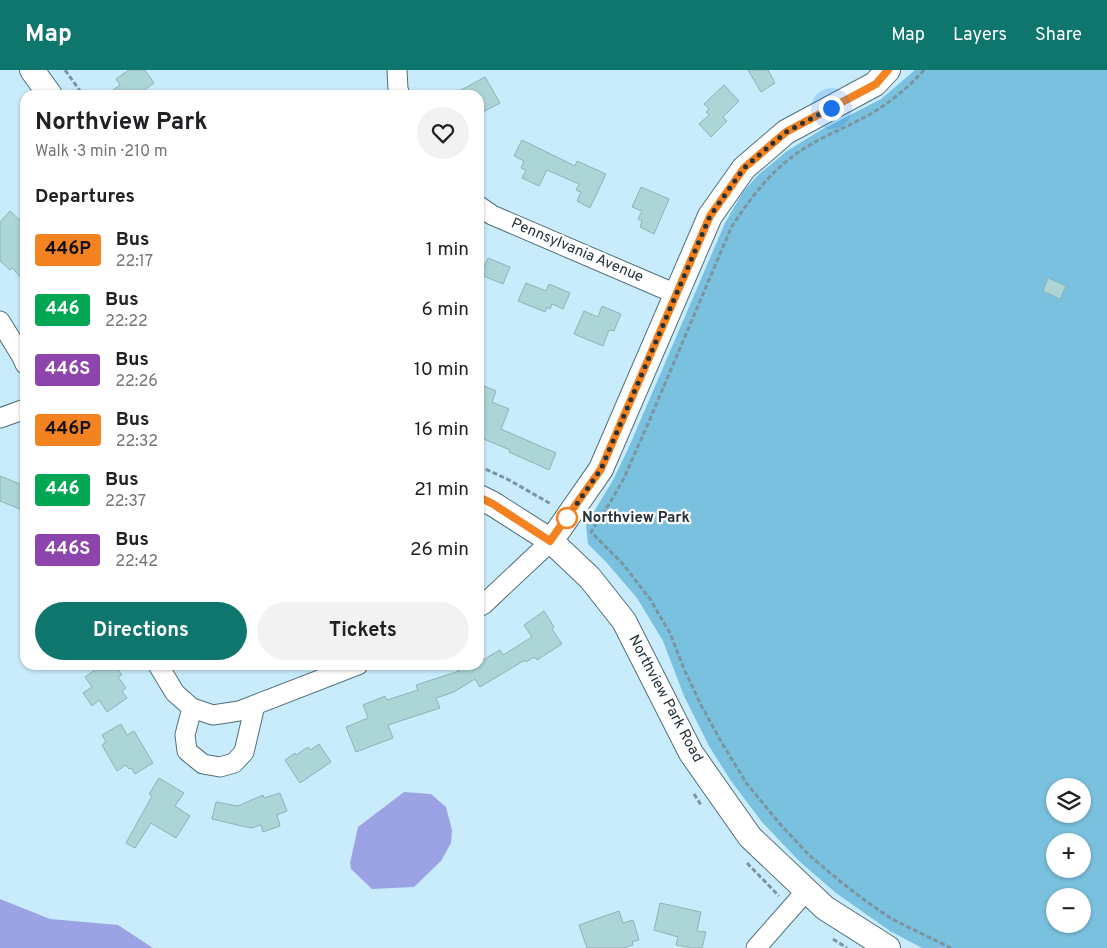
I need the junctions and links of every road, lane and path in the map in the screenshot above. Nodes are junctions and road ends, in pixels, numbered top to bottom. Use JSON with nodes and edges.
{"nodes":[{"id":1,"x":32,"y":70,"type":"edge"},
{"id":2,"x":65,"y":70,"type":"edge"},
{"id":3,"x":397,"y":70,"type":"edge"},
{"id":4,"x":888,"y":70,"type":"edge"},
{"id":5,"x":924,"y":70,"type":"edge"},
{"id":6,"x":46,"y":90,"type":"edge"},
{"id":7,"x":79,"y":90,"type":"edge"},
{"id":8,"x":398,"y":90,"type":"edge"},
{"id":9,"x":484,"y":209,"type":"edge"},
{"id":10,"x":676,"y":294,"type":"junction"},
{"id":11,"x":0,"y":321,"type":"edge"},
{"id":12,"x":20,"y":354,"type":"edge"},
{"id":13,"x":20,"y":411,"type":"edge"},
{"id":14,"x":0,"y":418,"type":"edge"},
{"id":15,"x":484,"y":468,"type":"edge"},
{"id":16,"x":484,"y":500,"type":"edge"},
{"id":17,"x":551,"y":504,"type":"dead end"},
{"id":18,"x":550,"y":541,"type":"junction"},
{"id":19,"x":484,"y":604,"type":"edge"},
{"id":20,"x":161,"y":670,"type":"edge"},
{"id":21,"x":345,"y":670,"type":"edge"},
{"id":22,"x":255,"y":705,"type":"junction"},
{"id":23,"x":192,"y":708,"type":"junction"},
{"id":24,"x":807,"y":890,"type":"junction"},
{"id":25,"x":756,"y":948,"type":"edge"},
{"id":26,"x":888,"y":948,"type":"edge"},
{"id":27,"x":951,"y":948,"type":"edge"}],
"edges":[{"from":1,"to":6,"type":"street"},
{"from":2,"to":7,"type":"path"},
{"from":3,"to":8,"type":"street"},
{"from":4,"to":10,"type":"street"},
{"from":5,"to":27,"type":"path"},
{"from":9,"to":10,"type":"street","name":"Pennsylvania Avenue"},
{"from":10,"to":18,"type":"street"},
{"from":11,"to":12,"type":"street"},
{"from":13,"to":14,"type":"street"},
{"from":15,"to":17,"type":"path"},
{"from":16,"to":18,"type":"street","name":"Northview Park Road"},
{"from":18,"to":19,"type":"street"},
{"from":18,"to":24,"type":"street","name":"Northview Park Road"},
{"from":20,"to":23,"type":"street"},
{"from":21,"to":22,"type":"street"},
{"from":22,"to":23,"type":"street"},
{"from":22,"to":23,"type":"street"},
{"from":24,"to":25,"type":"street"},
{"from":24,"to":26,"type":"street","name":"Northview Park Road"}]}
